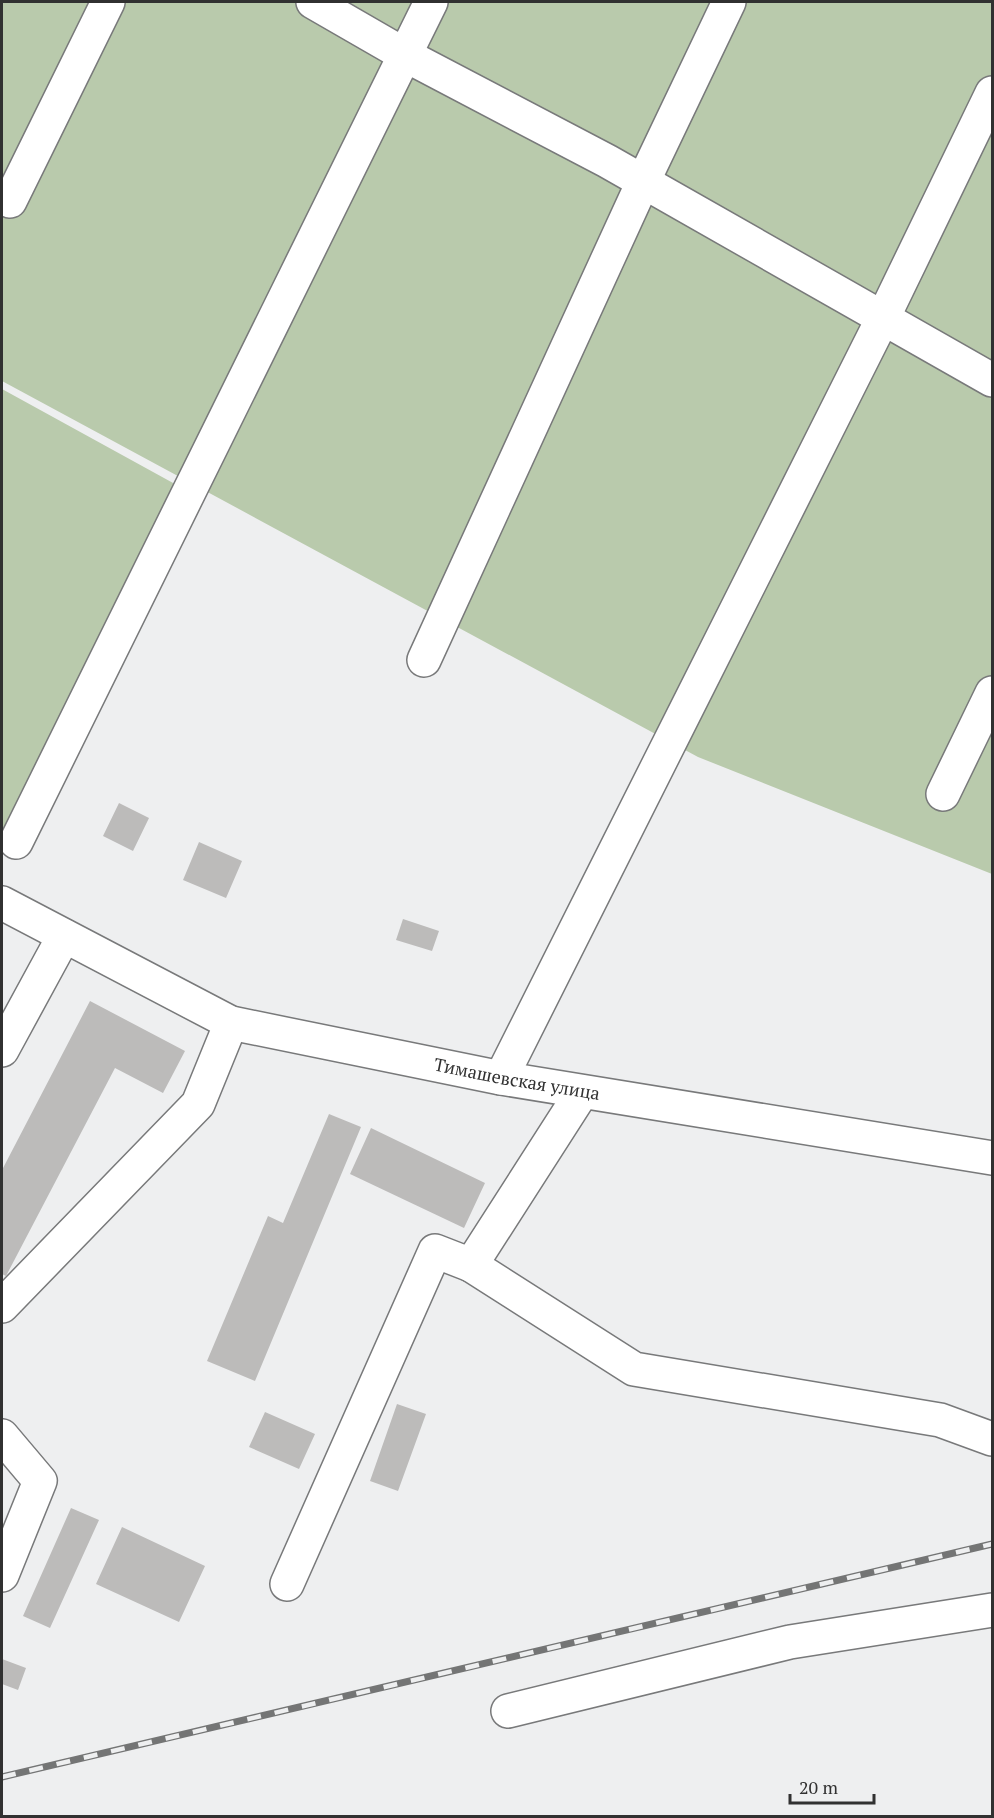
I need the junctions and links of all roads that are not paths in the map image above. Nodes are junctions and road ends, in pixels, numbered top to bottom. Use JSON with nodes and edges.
{"nodes":[{"id":1,"x":108,"y":2,"type":"edge"},
{"id":2,"x":313,"y":2,"type":"edge"},
{"id":3,"x":431,"y":2,"type":"edge"},
{"id":4,"x":729,"y":2,"type":"edge"},
{"id":5,"x":405,"y":55,"type":"junction"},
{"id":6,"x":993,"y":93,"type":"edge"},
{"id":7,"x":644,"y":182,"type":"junction"},
{"id":8,"x":10,"y":201,"type":"dead end"},
{"id":9,"x":883,"y":318,"type":"junction"},
{"id":10,"x":993,"y":380,"type":"edge"},
{"id":11,"x":424,"y":660,"type":"dead end"},
{"id":12,"x":993,"y":693,"type":"edge"},
{"id":13,"x":943,"y":794,"type":"dead end"},
{"id":14,"x":16,"y":842,"type":"dead end"},
{"id":15,"x":2,"y":903,"type":"edge"},
{"id":16,"x":64,"y":936,"type":"junction"},
{"id":17,"x":231,"y":1023,"type":"junction"},
{"id":18,"x":2,"y":1050,"type":"edge"},
{"id":19,"x":501,"y":1078,"type":"junction"},
{"id":20,"x":582,"y":1092,"type":"junction"},
{"id":21,"x":993,"y":1158,"type":"edge"},
{"id":22,"x":471,"y":1265,"type":"junction"},
{"id":23,"x":2,"y":1306,"type":"edge"},
{"id":24,"x":2,"y":1436,"type":"edge"},
{"id":25,"x":993,"y":1439,"type":"edge"},
{"id":26,"x":3,"y":1565,"type":"edge"},
{"id":27,"x":287,"y":1584,"type":"dead end"},
{"id":28,"x":993,"y":1610,"type":"edge"},
{"id":29,"x":508,"y":1711,"type":"dead end"}],
"edges":[{"from":1,"to":8,"type":"street"},
{"from":2,"to":5,"type":"street"},
{"from":3,"to":5,"type":"street"},
{"from":4,"to":7,"type":"street"},
{"from":5,"to":7,"type":"street"},
{"from":5,"to":14,"type":"street"},
{"from":6,"to":9,"type":"street"},
{"from":7,"to":9,"type":"street"},
{"from":7,"to":11,"type":"street"},
{"from":9,"to":10,"type":"street"},
{"from":9,"to":19,"type":"street"},
{"from":12,"to":13,"type":"street"},
{"from":15,"to":16,"type":"street","name":"Тимашевская улица"},
{"from":16,"to":17,"type":"street","name":"Тимашевская улица"},
{"from":16,"to":18,"type":"street"},
{"from":17,"to":19,"type":"street","name":"Тимашевская улица"},
{"from":17,"to":23,"type":"street"},
{"from":19,"to":20,"type":"street","name":"Тимашевская улица"},
{"from":20,"to":21,"type":"street","name":"Тимашевская улица"},
{"from":20,"to":22,"type":"street"},
{"from":22,"to":25,"type":"street"},
{"from":22,"to":27,"type":"street"},
{"from":24,"to":26,"type":"street"},
{"from":28,"to":29,"type":"street"}]}
